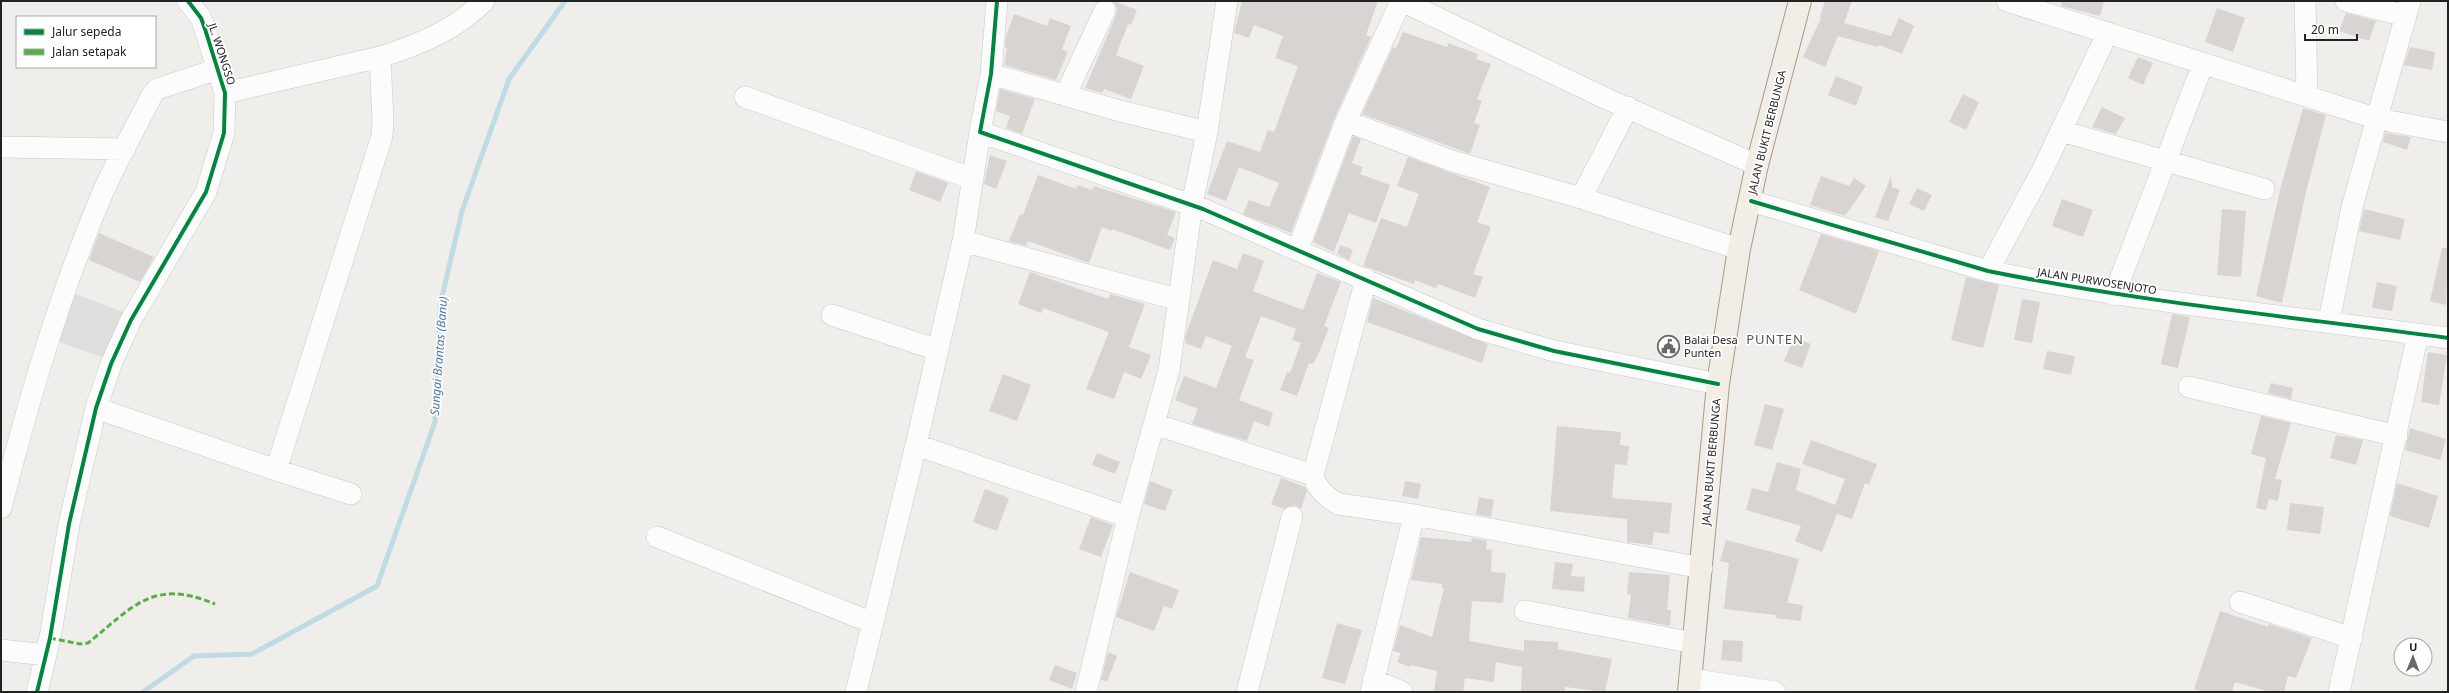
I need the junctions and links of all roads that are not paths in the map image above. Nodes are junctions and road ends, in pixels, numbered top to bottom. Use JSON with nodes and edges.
{"nodes":[{"id":1,"x":188,"y":1,"type":"edge"},
{"id":2,"x":484,"y":1,"type":"edge"},
{"id":3,"x":997,"y":1,"type":"edge"},
{"id":4,"x":1227,"y":1,"type":"edge"},
{"id":5,"x":1401,"y":1,"type":"edge"},
{"id":6,"x":1800,"y":1,"type":"edge"},
{"id":7,"x":2007,"y":1,"type":"edge"},
{"id":8,"x":2305,"y":1,"type":"edge"},
{"id":9,"x":2346,"y":1,"type":"edge"},
{"id":10,"x":2408,"y":9,"type":"edge"},
{"id":11,"x":1105,"y":10,"type":"dead end"},
{"id":12,"x":2107,"y":34,"type":"junction"},
{"id":13,"x":380,"y":57,"type":"junction"},
{"id":14,"x":2203,"y":64,"type":"junction"},
{"id":15,"x":218,"y":69,"type":"junction"},
{"id":16,"x":991,"y":74,"type":"junction"},
{"id":17,"x":225,"y":93,"type":"junction"},
{"id":18,"x":2307,"y":94,"type":"junction"},
{"id":19,"x":1065,"y":96,"type":"junction"},
{"id":20,"x":745,"y":97,"type":"dead end"},
{"id":21,"x":1628,"y":107,"type":"junction"},
{"id":22,"x":2378,"y":119,"type":"junction"},
{"id":23,"x":1346,"y":121,"type":"junction"},
{"id":24,"x":2061,"y":131,"type":"junction"},
{"id":25,"x":980,"y":132,"type":"junction"},
{"id":26,"x":1207,"y":132,"type":"junction"},
{"id":27,"x":2448,"y":132,"type":"edge"},
{"id":28,"x":1,"y":147,"type":"edge"},
{"id":29,"x":125,"y":149,"type":"junction"},
{"id":30,"x":2165,"y":162,"type":"junction"},
{"id":31,"x":1758,"y":165,"type":"junction"},
{"id":32,"x":973,"y":179,"type":"junction"},
{"id":33,"x":2264,"y":189,"type":"dead end"},
{"id":34,"x":1581,"y":198,"type":"junction"},
{"id":35,"x":1751,"y":201,"type":"junction"},
{"id":36,"x":1192,"y":205,"type":"junction"},
{"id":37,"x":963,"y":241,"type":"junction"},
{"id":38,"x":1298,"y":249,"type":"junction"},
{"id":39,"x":1739,"y":249,"type":"junction"},
{"id":40,"x":1988,"y":271,"type":"junction"},
{"id":41,"x":1366,"y":280,"type":"junction"},
{"id":42,"x":2114,"y":294,"type":"junction"},
{"id":43,"x":1179,"y":300,"type":"junction"},
{"id":44,"x":832,"y":315,"type":"dead end"},
{"id":45,"x":2329,"y":321,"type":"junction"},
{"id":46,"x":2418,"y":334,"type":"junction"},
{"id":47,"x":2448,"y":338,"type":"edge"},
{"id":48,"x":938,"y":350,"type":"junction"},
{"id":49,"x":1718,"y":384,"type":"junction"},
{"id":50,"x":2189,"y":387,"type":"dead end"},
{"id":51,"x":96,"y":408,"type":"junction"},
{"id":52,"x":1154,"y":424,"type":"junction"},
{"id":53,"x":2397,"y":436,"type":"junction"},
{"id":54,"x":916,"y":445,"type":"junction"},
{"id":55,"x":276,"y":470,"type":"junction"},
{"id":56,"x":1313,"y":475,"type":"junction"},
{"id":57,"x":351,"y":494,"type":"dead end"},
{"id":58,"x":1,"y":508,"type":"edge"},
{"id":59,"x":1414,"y":515,"type":"junction"},
{"id":60,"x":1128,"y":517,"type":"junction"},
{"id":61,"x":1292,"y":517,"type":"dead end"},
{"id":62,"x":657,"y":536,"type":"dead end"},
{"id":63,"x":1702,"y":568,"type":"junction"},
{"id":64,"x":2240,"y":602,"type":"dead end"},
{"id":65,"x":1525,"y":611,"type":"dead end"},
{"id":66,"x":873,"y":623,"type":"junction"},
{"id":67,"x":2352,"y":638,"type":"junction"},
{"id":68,"x":1694,"y":643,"type":"junction"},
{"id":69,"x":1,"y":650,"type":"edge"},
{"id":70,"x":46,"y":655,"type":"junction"},
{"id":71,"x":1689,"y":685,"type":"edge"},
{"id":72,"x":1372,"y":686,"type":"edge"},
{"id":73,"x":37,"y":692,"type":"edge"},
{"id":74,"x":856,"y":692,"type":"edge"},
{"id":75,"x":1086,"y":692,"type":"edge"},
{"id":76,"x":1247,"y":692,"type":"edge"},
{"id":77,"x":1402,"y":692,"type":"edge"},
{"id":78,"x":1774,"y":692,"type":"edge"},
{"id":79,"x":2339,"y":692,"type":"edge"}],
"edges":[{"from":1,"to":15,"type":"street","name":"JL. WONGSO"},
{"from":2,"to":13,"type":"street"},
{"from":3,"to":16,"type":"street"},
{"from":4,"to":26,"type":"street"},
{"from":5,"to":21,"type":"street"},
{"from":5,"to":23,"type":"street"},
{"from":6,"to":31,"type":"main road","name":"JALAN BUKIT BERBUNGA"},
{"from":7,"to":12,"type":"street"},
{"from":8,"to":18,"type":"street"},
{"from":9,"to":10,"type":"street"},
{"from":10,"to":22,"type":"street"},
{"from":11,"to":19,"type":"street"},
{"from":12,"to":14,"type":"street"},
{"from":12,"to":24,"type":"street"},
{"from":13,"to":17,"type":"street"},
{"from":13,"to":55,"type":"street"},
{"from":14,"to":18,"type":"street"},
{"from":14,"to":30,"type":"street"},
{"from":15,"to":17,"type":"street","name":"JL. WONGSO"},
{"from":15,"to":29,"type":"street"},
{"from":16,"to":19,"type":"street"},
{"from":16,"to":25,"type":"street"},
{"from":17,"to":51,"type":"street","name":"JL. WONGSO"},
{"from":18,"to":22,"type":"street"},
{"from":19,"to":26,"type":"street"},
{"from":20,"to":32,"type":"street"},
{"from":21,"to":31,"type":"street"},
{"from":21,"to":34,"type":"street"},
{"from":22,"to":27,"type":"street"},
{"from":22,"to":45,"type":"street"},
{"from":23,"to":34,"type":"street"},
{"from":23,"to":38,"type":"street"},
{"from":24,"to":30,"type":"street"},
{"from":24,"to":40,"type":"street"},
{"from":25,"to":32,"type":"street"},
{"from":25,"to":36,"type":"street"},
{"from":26,"to":36,"type":"street"},
{"from":28,"to":29,"type":"street"},
{"from":29,"to":58,"type":"street"},
{"from":30,"to":33,"type":"street"},
{"from":30,"to":42,"type":"street"},
{"from":31,"to":35,"type":"main road","name":"JALAN BUKIT BERBUNGA"},
{"from":32,"to":37,"type":"street"},
{"from":34,"to":39,"type":"street"},
{"from":35,"to":39,"type":"main road","name":"JALAN BUKIT BERBUNGA"},
{"from":35,"to":40,"type":"street","name":"JALAN PURWOSENJOTO"},
{"from":36,"to":38,"type":"street"},
{"from":36,"to":43,"type":"street"},
{"from":37,"to":43,"type":"street"},
{"from":37,"to":48,"type":"street"},
{"from":38,"to":41,"type":"street"},
{"from":39,"to":49,"type":"main road","name":"JALAN BUKIT BERBUNGA"},
{"from":40,"to":42,"type":"street","name":"JALAN PURWOSENJOTO"},
{"from":41,"to":49,"type":"street"},
{"from":41,"to":56,"type":"street"},
{"from":42,"to":45,"type":"street","name":"JALAN PURWOSENJOTO"},
{"from":43,"to":52,"type":"street"},
{"from":44,"to":48,"type":"street"},
{"from":45,"to":46,"type":"street","name":"JALAN PURWOSENJOTO"},
{"from":46,"to":47,"type":"street","name":"JALAN PURWOSENJOTO"},
{"from":46,"to":53,"type":"street"},
{"from":48,"to":54,"type":"street"},
{"from":49,"to":63,"type":"main road","name":"JALAN BUKIT BERBUNGA"},
{"from":50,"to":53,"type":"street"},
{"from":51,"to":55,"type":"street"},
{"from":51,"to":70,"type":"street","name":"JL. WONGSO"},
{"from":52,"to":56,"type":"street"},
{"from":52,"to":60,"type":"street"},
{"from":53,"to":67,"type":"street"},
{"from":54,"to":60,"type":"street"},
{"from":54,"to":66,"type":"street"},
{"from":55,"to":57,"type":"street"},
{"from":56,"to":59,"type":"street"},
{"from":59,"to":63,"type":"street"},
{"from":59,"to":72,"type":"street"},
{"from":60,"to":75,"type":"street"},
{"from":61,"to":76,"type":"street"},
{"from":62,"to":66,"type":"street"},
{"from":63,"to":68,"type":"main road","name":"JALAN BUKIT BERBUNGA"},
{"from":64,"to":67,"type":"street"},
{"from":65,"to":68,"type":"street"},
{"from":66,"to":74,"type":"street"},
{"from":67,"to":79,"type":"street"},
{"from":68,"to":71,"type":"main road","name":"JALAN BUKIT BERBUNGA"},
{"from":69,"to":70,"type":"street"},
{"from":70,"to":73,"type":"street","name":"JL. WONGSO"},
{"from":71,"to":78,"type":"street"},
{"from":72,"to":77,"type":"street"}]}
